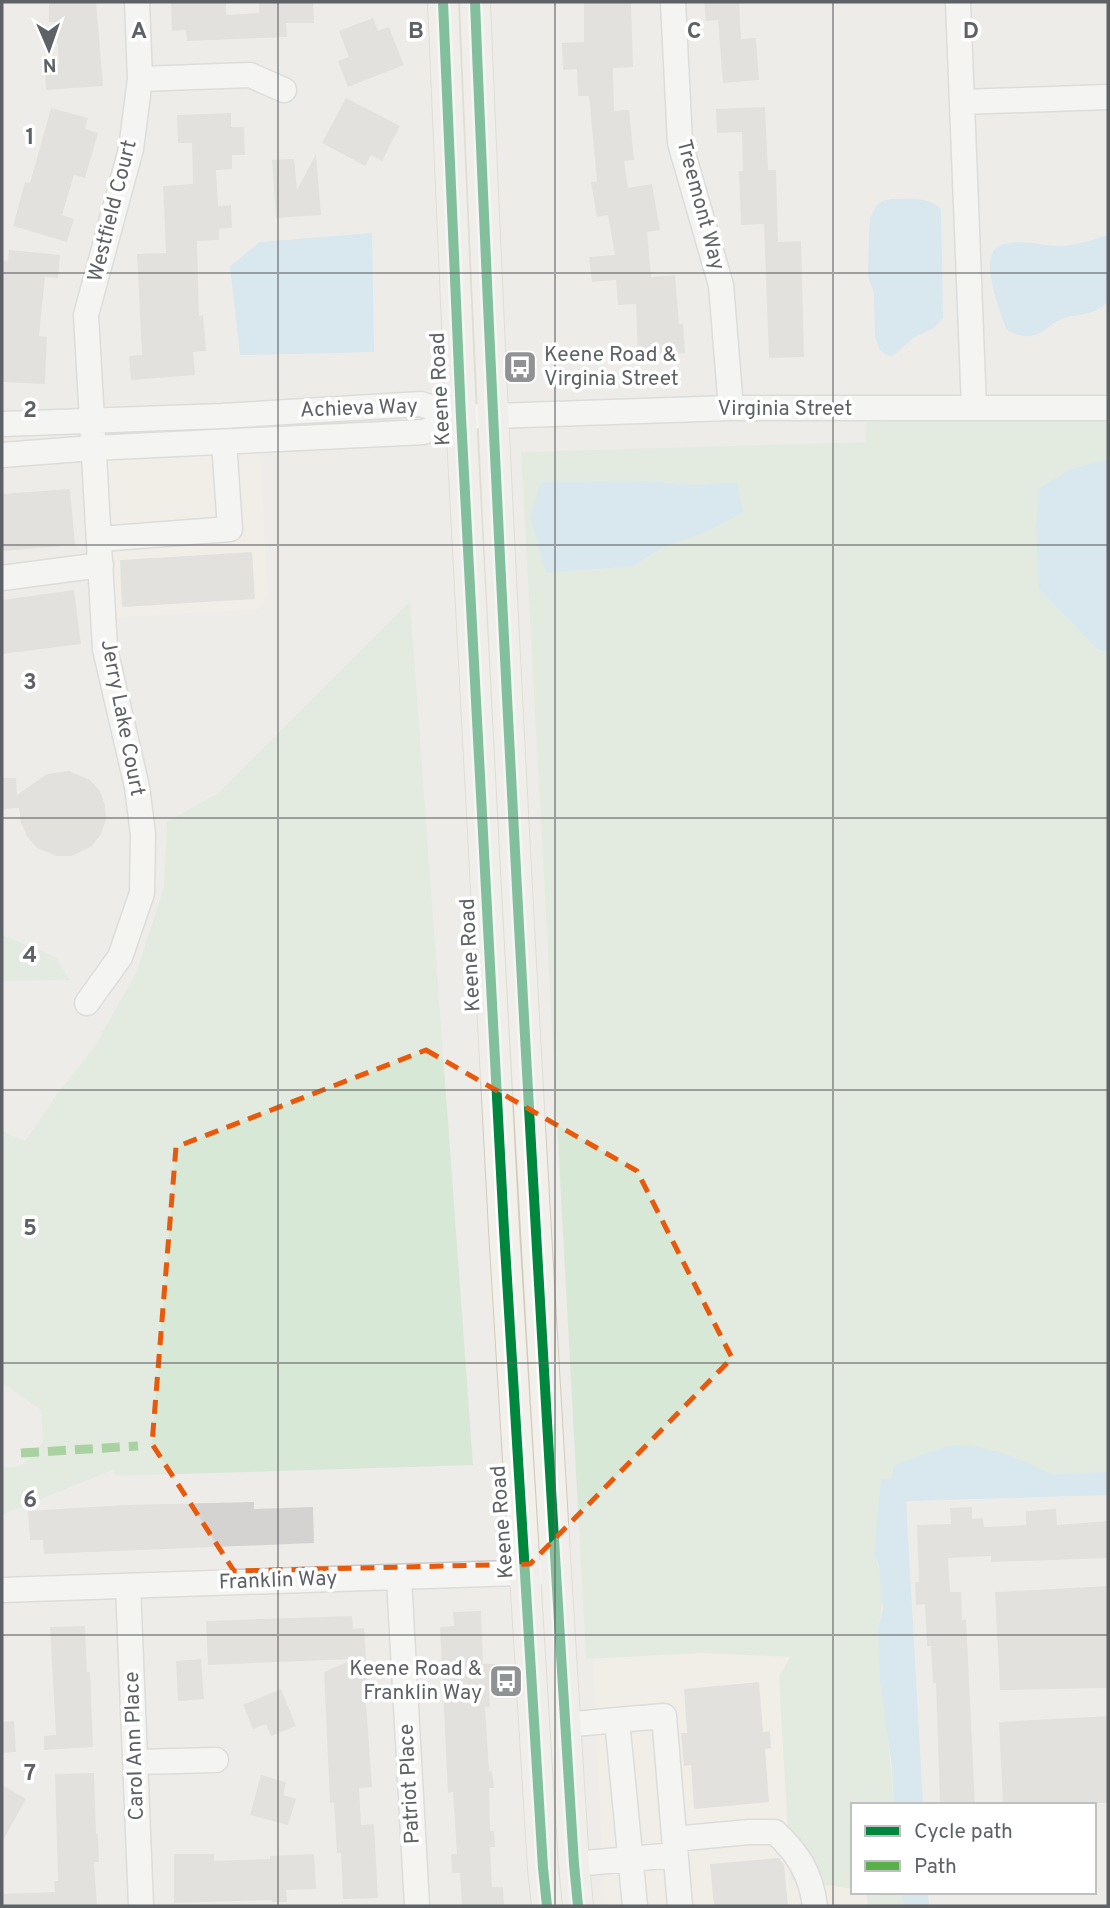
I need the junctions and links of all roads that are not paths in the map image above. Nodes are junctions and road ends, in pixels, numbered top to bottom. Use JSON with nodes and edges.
{"nodes":[{"id":1,"x":137,"y":2,"type":"edge"},
{"id":2,"x":443,"y":2,"type":"edge"},
{"id":3,"x":475,"y":2,"type":"edge"},
{"id":4,"x":673,"y":2,"type":"edge"},
{"id":5,"x":958,"y":2,"type":"edge"},
{"id":6,"x":140,"y":79,"type":"junction"},
{"id":7,"x":284,"y":90,"type":"dead end"},
{"id":8,"x":1108,"y":97,"type":"edge"},
{"id":9,"x":962,"y":102,"type":"junction"},
{"id":10,"x":731,"y":408,"type":"junction"},
{"id":11,"x":974,"y":408,"type":"junction"},
{"id":12,"x":1108,"y":408,"type":"edge"},
{"id":13,"x":492,"y":415,"type":"junction"},
{"id":14,"x":461,"y":416,"type":"junction"},
{"id":15,"x":91,"y":420,"type":"junction"},
{"id":16,"x":2,"y":424,"type":"edge"},
{"id":17,"x":224,"y":442,"type":"junction"},
{"id":18,"x":93,"y":448,"type":"junction"},
{"id":19,"x":2,"y":455,"type":"edge"},
{"id":20,"x":100,"y":539,"type":"junction"},
{"id":21,"x":101,"y":565,"type":"junction"},
{"id":22,"x":2,"y":578,"type":"edge"},
{"id":23,"x":87,"y":1003,"type":"dead end"},
{"id":24,"x":555,"y":1571,"type":"junction"},
{"id":25,"x":525,"y":1573,"type":"junction"},
{"id":26,"x":399,"y":1577,"type":"junction"},
{"id":27,"x":128,"y":1586,"type":"junction"},
{"id":28,"x":2,"y":1590,"type":"edge"},
{"id":29,"x":617,"y":1720,"type":"junction"},
{"id":30,"x":565,"y":1724,"type":"junction"},
{"id":31,"x":216,"y":1760,"type":"dead end"},
{"id":32,"x":137,"y":1762,"type":"junction"},
{"id":33,"x":674,"y":1847,"type":"junction"},
{"id":34,"x":631,"y":1859,"type":"junction"},
{"id":35,"x":573,"y":1864,"type":"junction"},
{"id":36,"x":141,"y":1906,"type":"edge"},
{"id":37,"x":416,"y":1906,"type":"edge"},
{"id":38,"x":547,"y":1906,"type":"edge"},
{"id":39,"x":578,"y":1906,"type":"edge"},
{"id":40,"x":635,"y":1906,"type":"edge"},
{"id":41,"x":680,"y":1906,"type":"edge"},
{"id":42,"x":816,"y":1906,"type":"edge"}],
"edges":[{"from":1,"to":6,"type":"street","name":"Westfield Court"},
{"from":2,"to":14,"type":"main road","name":"Keene Road"},
{"from":3,"to":13,"type":"main road"},
{"from":4,"to":10,"type":"street","name":"Treemont Way"},
{"from":5,"to":9,"type":"street"},
{"from":6,"to":7,"type":"street"},
{"from":6,"to":15,"type":"street","name":"Westfield Court"},
{"from":8,"to":9,"type":"street"},
{"from":9,"to":11,"type":"street"},
{"from":10,"to":11,"type":"street","name":"Virginia Street"},
{"from":10,"to":13,"type":"street","name":"Virginia Street"},
{"from":11,"to":12,"type":"street","name":"Virginia Street"},
{"from":13,"to":14,"type":"street","name":"Virginia Street"},
{"from":13,"to":24,"type":"main road"},
{"from":14,"to":15,"type":"street","name":"Achieva Way"},
{"from":14,"to":17,"type":"street","name":"Achieva Way"},
{"from":14,"to":25,"type":"main road","name":"Keene Road"},
{"from":15,"to":16,"type":"street","name":"Achieva Way"},
{"from":15,"to":18,"type":"street","name":"Jerry Lake Court"},
{"from":17,"to":18,"type":"street","name":"Achieva Way"},
{"from":17,"to":20,"type":"street"},
{"from":18,"to":19,"type":"street","name":"Achieva Way"},
{"from":18,"to":20,"type":"street","name":"Jerry Lake Court"},
{"from":20,"to":21,"type":"street","name":"Jerry Lake Court"},
{"from":21,"to":22,"type":"street"},
{"from":21,"to":23,"type":"street","name":"Jerry Lake Court"},
{"from":24,"to":25,"type":"street","name":"Franklin Way"},
{"from":24,"to":30,"type":"main road"},
{"from":25,"to":26,"type":"street","name":"Franklin Way"},
{"from":25,"to":38,"type":"main road","name":"Keene Road"},
{"from":26,"to":27,"type":"street","name":"Franklin Way"},
{"from":26,"to":37,"type":"street","name":"Patriot Place"},
{"from":27,"to":28,"type":"street","name":"Franklin Way"},
{"from":27,"to":32,"type":"street","name":"Carol Ann Place"},
{"from":29,"to":30,"type":"street"},
{"from":29,"to":33,"type":"street"},
{"from":29,"to":34,"type":"street"},
{"from":30,"to":35,"type":"main road"},
{"from":31,"to":32,"type":"street"},
{"from":32,"to":36,"type":"street","name":"Carol Ann Place"},
{"from":33,"to":34,"type":"street"},
{"from":33,"to":41,"type":"street"},
{"from":33,"to":42,"type":"street"},
{"from":34,"to":35,"type":"street"},
{"from":34,"to":40,"type":"street"},
{"from":35,"to":39,"type":"main road"}]}
